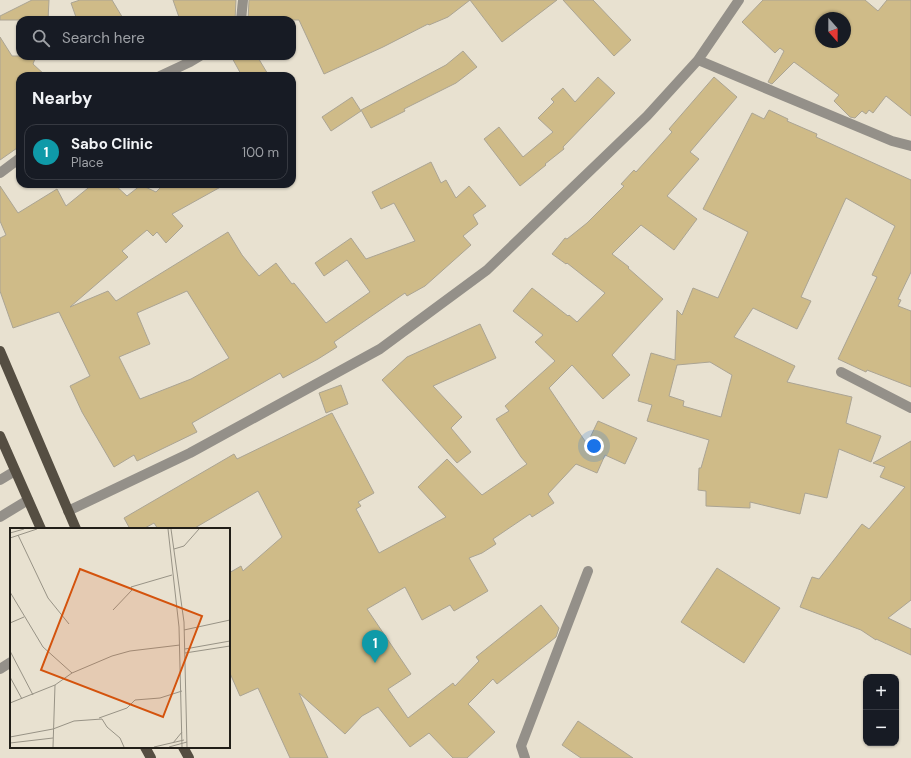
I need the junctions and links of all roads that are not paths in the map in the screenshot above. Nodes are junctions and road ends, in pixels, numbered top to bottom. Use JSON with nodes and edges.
{"nodes":[{"id":1,"x":243,"y":0,"type":"edge"},
{"id":2,"x":739,"y":0,"type":"edge"},
{"id":3,"x":241,"y":16,"type":"edge"},
{"id":4,"x":193,"y":60,"type":"edge"},
{"id":5,"x":698,"y":60,"type":"junction"},
{"id":6,"x":169,"y":72,"type":"edge"},
{"id":7,"x":911,"y":146,"type":"edge"},
{"id":8,"x":16,"y":161,"type":"edge"},
{"id":9,"x":0,"y":173,"type":"edge"},
{"id":10,"x":0,"y":351,"type":"edge"},
{"id":11,"x":841,"y":372,"type":"dead end"},
{"id":12,"x":911,"y":408,"type":"edge"},
{"id":13,"x":0,"y":436,"type":"edge"},
{"id":14,"x":15,"y":471,"type":"junction"},
{"id":15,"x":0,"y":480,"type":"edge"},
{"id":16,"x":28,"y":500,"type":"junction"},
{"id":17,"x":68,"y":510,"type":"junction"},
{"id":18,"x":0,"y":516,"type":"edge"},
{"id":19,"x":40,"y":528,"type":"edge"},
{"id":20,"x":76,"y":528,"type":"edge"},
{"id":21,"x":588,"y":571,"type":"dead end"},
{"id":22,"x":10,"y":663,"type":"edge"},
{"id":23,"x":0,"y":669,"type":"edge"},
{"id":24,"x":146,"y":748,"type":"edge"},
{"id":25,"x":184,"y":748,"type":"edge"},
{"id":26,"x":151,"y":758,"type":"edge"},
{"id":27,"x":189,"y":758,"type":"edge"},
{"id":28,"x":525,"y":758,"type":"edge"}],
"edges":[{"from":1,"to":3,"type":"street"},
{"from":2,"to":5,"type":"street"},
{"from":4,"to":6,"type":"street"},
{"from":5,"to":7,"type":"street"},
{"from":5,"to":17,"type":"street"},
{"from":8,"to":9,"type":"street"},
{"from":10,"to":17,"type":"main road"},
{"from":11,"to":12,"type":"street"},
{"from":13,"to":14,"type":"main road"},
{"from":14,"to":15,"type":"street"},
{"from":14,"to":16,"type":"main road"},
{"from":16,"to":18,"type":"street"},
{"from":16,"to":19,"type":"main road"},
{"from":17,"to":20,"type":"main road"},
{"from":21,"to":28,"type":"street"},
{"from":22,"to":23,"type":"street"},
{"from":24,"to":26,"type":"main road"},
{"from":25,"to":27,"type":"main road"}]}
